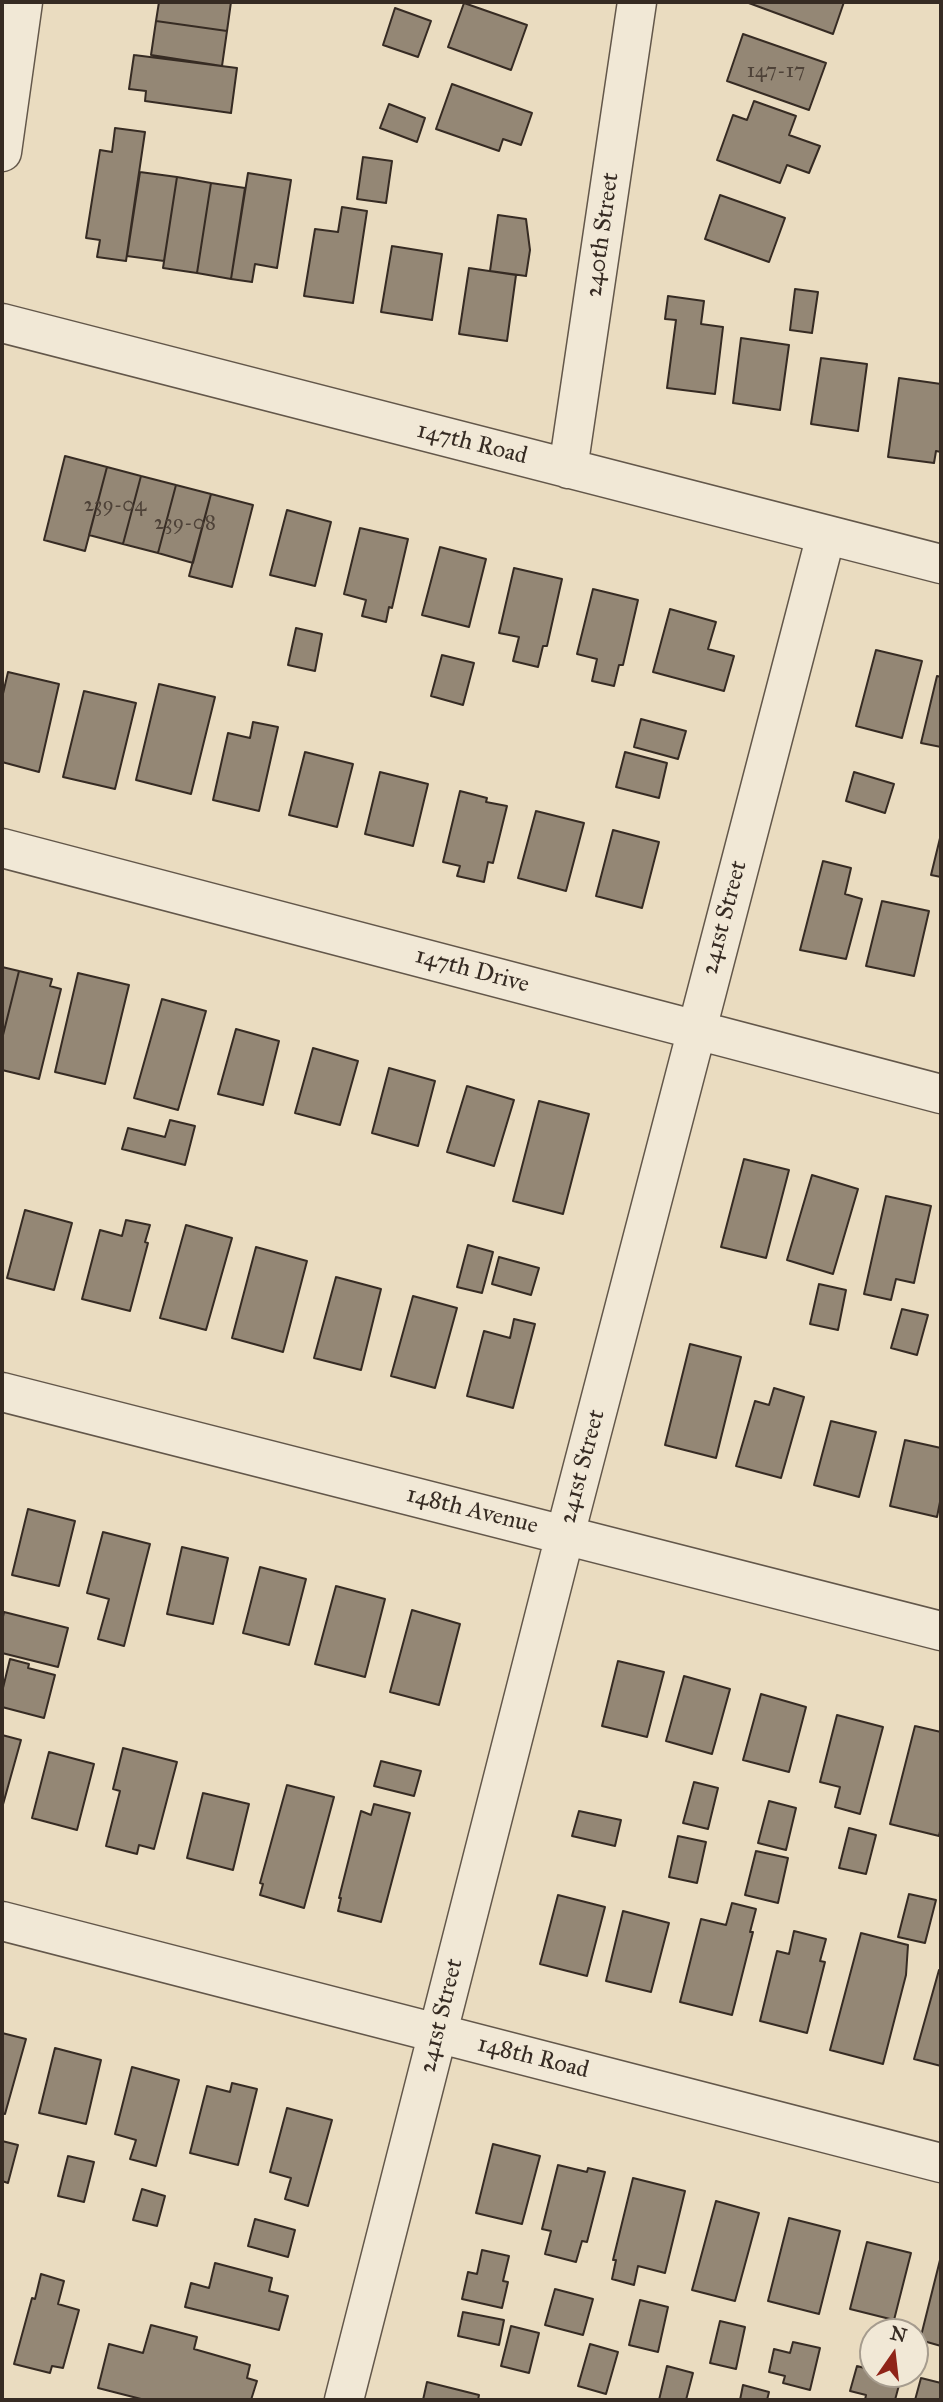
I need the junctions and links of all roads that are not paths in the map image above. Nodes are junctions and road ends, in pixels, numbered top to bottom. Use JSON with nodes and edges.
{"nodes":[{"id":1,"x":23,"y":2,"type":"edge"},
{"id":2,"x":638,"y":2,"type":"edge"},
{"id":3,"x":7,"y":74,"type":"edge"},
{"id":4,"x":2,"y":152,"type":"edge"},
{"id":5,"x":2,"y":323,"type":"edge"},
{"id":6,"x":568,"y":469,"type":"junction"},
{"id":7,"x":826,"y":535,"type":"junction"},
{"id":8,"x":941,"y":565,"type":"edge"},
{"id":9,"x":2,"y":848,"type":"edge"},
{"id":10,"x":696,"y":1030,"type":"junction"},
{"id":11,"x":941,"y":1094,"type":"edge"},
{"id":12,"x":2,"y":1392,"type":"edge"},
{"id":13,"x":565,"y":1535,"type":"junction"},
{"id":14,"x":941,"y":1631,"type":"edge"},
{"id":15,"x":2,"y":1921,"type":"edge"},
{"id":16,"x":438,"y":2033,"type":"junction"},
{"id":17,"x":941,"y":2163,"type":"edge"},
{"id":18,"x":344,"y":2400,"type":"edge"}],
"edges":[{"from":1,"to":3,"type":"street"},
{"from":2,"to":6,"type":"street","name":"240th Street"},
{"from":3,"to":4,"type":"street"},
{"from":5,"to":6,"type":"street","name":"147th Road"},
{"from":6,"to":7,"type":"street","name":"147th Road"},
{"from":7,"to":8,"type":"street","name":"147th Road"},
{"from":7,"to":10,"type":"street","name":"241st Street"},
{"from":9,"to":10,"type":"street","name":"147th Drive"},
{"from":10,"to":11,"type":"street","name":"147th Drive"},
{"from":10,"to":13,"type":"street","name":"241st Street"},
{"from":12,"to":13,"type":"street","name":"148th Avenue"},
{"from":13,"to":14,"type":"street","name":"148th Avenue"},
{"from":13,"to":16,"type":"street","name":"241st Street"},
{"from":15,"to":16,"type":"street","name":"148th Road"},
{"from":16,"to":17,"type":"street","name":"148th Road"},
{"from":16,"to":18,"type":"street","name":"241st Street"}]}
